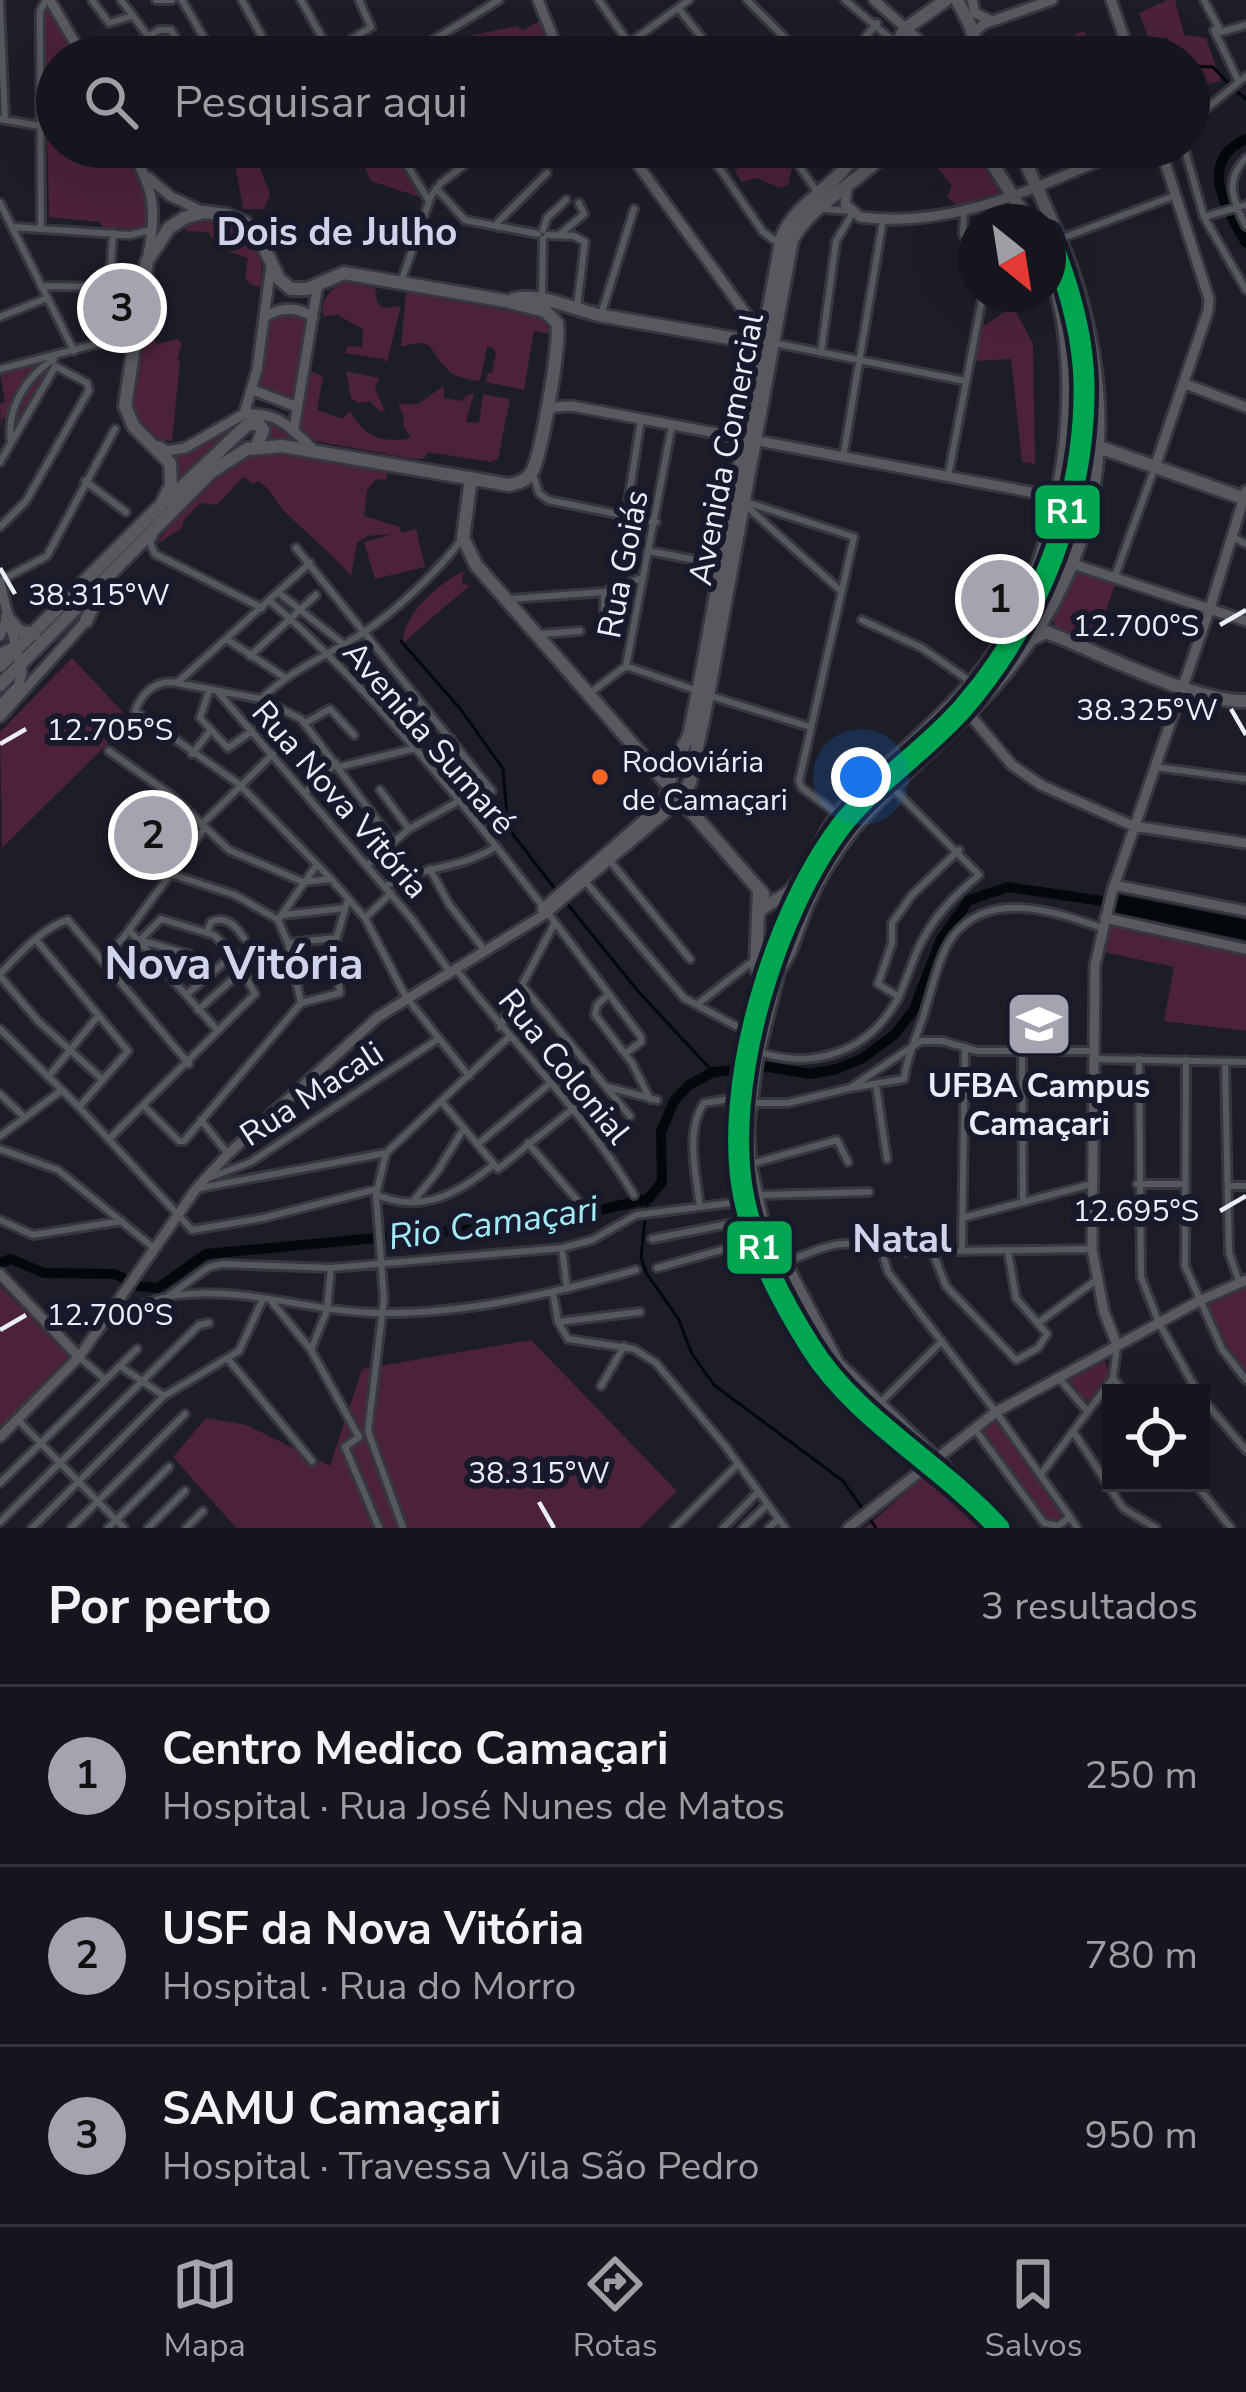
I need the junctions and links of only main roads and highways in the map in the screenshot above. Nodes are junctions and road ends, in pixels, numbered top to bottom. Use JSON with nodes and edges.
{"nodes":[{"id":1,"x":946,"y":0,"type":"edge"},
{"id":2,"x":957,"y":0,"type":"edge"},
{"id":3,"x":901,"y":36,"type":"edge"},
{"id":4,"x":973,"y":36,"type":"edge"},
{"id":5,"x":848,"y":168,"type":"edge"},
{"id":6,"x":868,"y":168,"type":"edge"},
{"id":7,"x":995,"y":168,"type":"edge"},
{"id":8,"x":1028,"y":169,"type":"joint"},
{"id":9,"x":1004,"y":182,"type":"junction"},
{"id":10,"x":1018,"y":204,"type":"edge"},
{"id":11,"x":543,"y":303,"type":"junction"},
{"id":12,"x":1061,"y":312,"type":"edge"},
{"id":13,"x":767,"y":338,"type":"junction"},
{"id":14,"x":256,"y":446,"type":"junction"},
{"id":15,"x":1099,"y":447,"type":"junction"},
{"id":16,"x":471,"y":478,"type":"junction"},
{"id":17,"x":1245,"y":496,"type":"edge"},
{"id":18,"x":161,"y":505,"type":"junction"},
{"id":19,"x":740,"y":505,"type":"junction"},
{"id":20,"x":146,"y":537,"type":"junction"},
{"id":21,"x":7,"y":617,"type":"road end"},
{"id":22,"x":86,"y":621,"type":"road end"},
{"id":23,"x":1005,"y":637,"type":"junction"},
{"id":24,"x":1029,"y":643,"type":"junction"},
{"id":25,"x":13,"y":653,"type":"edge"},
{"id":26,"x":994,"y":653,"type":"junction"},
{"id":27,"x":1011,"y":666,"type":"junction"},
{"id":28,"x":0,"y":685,"type":"edge"},
{"id":29,"x":703,"y":693,"type":"junction"},
{"id":30,"x":1246,"y":701,"type":"edge"},
{"id":31,"x":640,"y":754,"type":"junction"},
{"id":32,"x":680,"y":754,"type":"junction"},
{"id":33,"x":694,"y":765,"type":"junction"},
{"id":34,"x":672,"y":767,"type":"junction"},
{"id":35,"x":669,"y":785,"type":"junction"},
{"id":36,"x":686,"y":793,"type":"junction"},
{"id":37,"x":850,"y":802,"type":"junction"},
{"id":38,"x":868,"y":813,"type":"junction"},
{"id":39,"x":834,"y":821,"type":"junction"},
{"id":40,"x":851,"y":832,"type":"junction"},
{"id":41,"x":759,"y":891,"type":"junction"},
{"id":42,"x":778,"y":898,"type":"junction"},
{"id":43,"x":759,"y":912,"type":"junction"}],
"edges":[{"from":1,"to":3,"type":"main road"},
{"from":2,"to":4,"type":"main road"},
{"from":5,"to":13,"type":"main road","name":"Avenida Comercial"},
{"from":6,"to":13,"type":"main road","name":"Avenida Comercial"},
{"from":7,"to":9,"type":"main road"},
{"from":8,"to":9,"type":"main road"},
{"from":8,"to":15,"type":"main road"},
{"from":9,"to":10,"type":"main road"},
{"from":11,"to":13,"type":"main road"},
{"from":11,"to":16,"type":"main road"},
{"from":11,"to":18,"type":"main road"},
{"from":12,"to":23,"type":"main road"},
{"from":13,"to":19,"type":"main road","name":"Avenida Comercial"},
{"from":14,"to":16,"type":"main road"},
{"from":14,"to":18,"type":"main road"},
{"from":14,"to":20,"type":"main road"},
{"from":15,"to":17,"type":"main road"},
{"from":15,"to":24,"type":"main road"},
{"from":16,"to":31,"type":"main road"},
{"from":18,"to":25,"type":"main road"},
{"from":19,"to":29,"type":"main road","name":"Avenida Comercial"},
{"from":19,"to":29,"type":"main road","name":"Avenida Comercial"},
{"from":20,"to":22,"type":"main road"},
{"from":20,"to":25,"type":"main road"},
{"from":21,"to":25,"type":"main road"},
{"from":23,"to":24,"type":"main road"},
{"from":23,"to":26,"type":"main road"},
{"from":24,"to":27,"type":"main road"},
{"from":24,"to":30,"type":"main road"},
{"from":25,"to":28,"type":"main road"},
{"from":26,"to":27,"type":"main road"},
{"from":26,"to":37,"type":"main road"},
{"from":27,"to":38,"type":"main road"},
{"from":29,"to":32,"type":"main road","name":"Avenida Comercial"},
{"from":29,"to":33,"type":"main road","name":"Avenida Comercial"},
{"from":31,"to":32,"type":"main road"},
{"from":31,"to":35,"type":"main road"},
{"from":32,"to":34,"type":"main road","name":"Avenida Comercial"},
{"from":33,"to":34,"type":"main road"},
{"from":33,"to":36,"type":"main road","name":"Avenida Comercial"},
{"from":34,"to":35,"type":"main road","name":"Avenida Comercial"},
{"from":35,"to":36,"type":"main road"},
{"from":36,"to":41,"type":"main road"},
{"from":37,"to":38,"type":"main road"},
{"from":37,"to":39,"type":"main road"},
{"from":38,"to":40,"type":"main road"},
{"from":39,"to":40,"type":"main road"},
{"from":39,"to":42,"type":"main road"},
{"from":40,"to":43,"type":"main road"},
{"from":41,"to":42,"type":"main road"},
{"from":41,"to":43,"type":"main road"},
{"from":42,"to":43,"type":"main road"}]}
